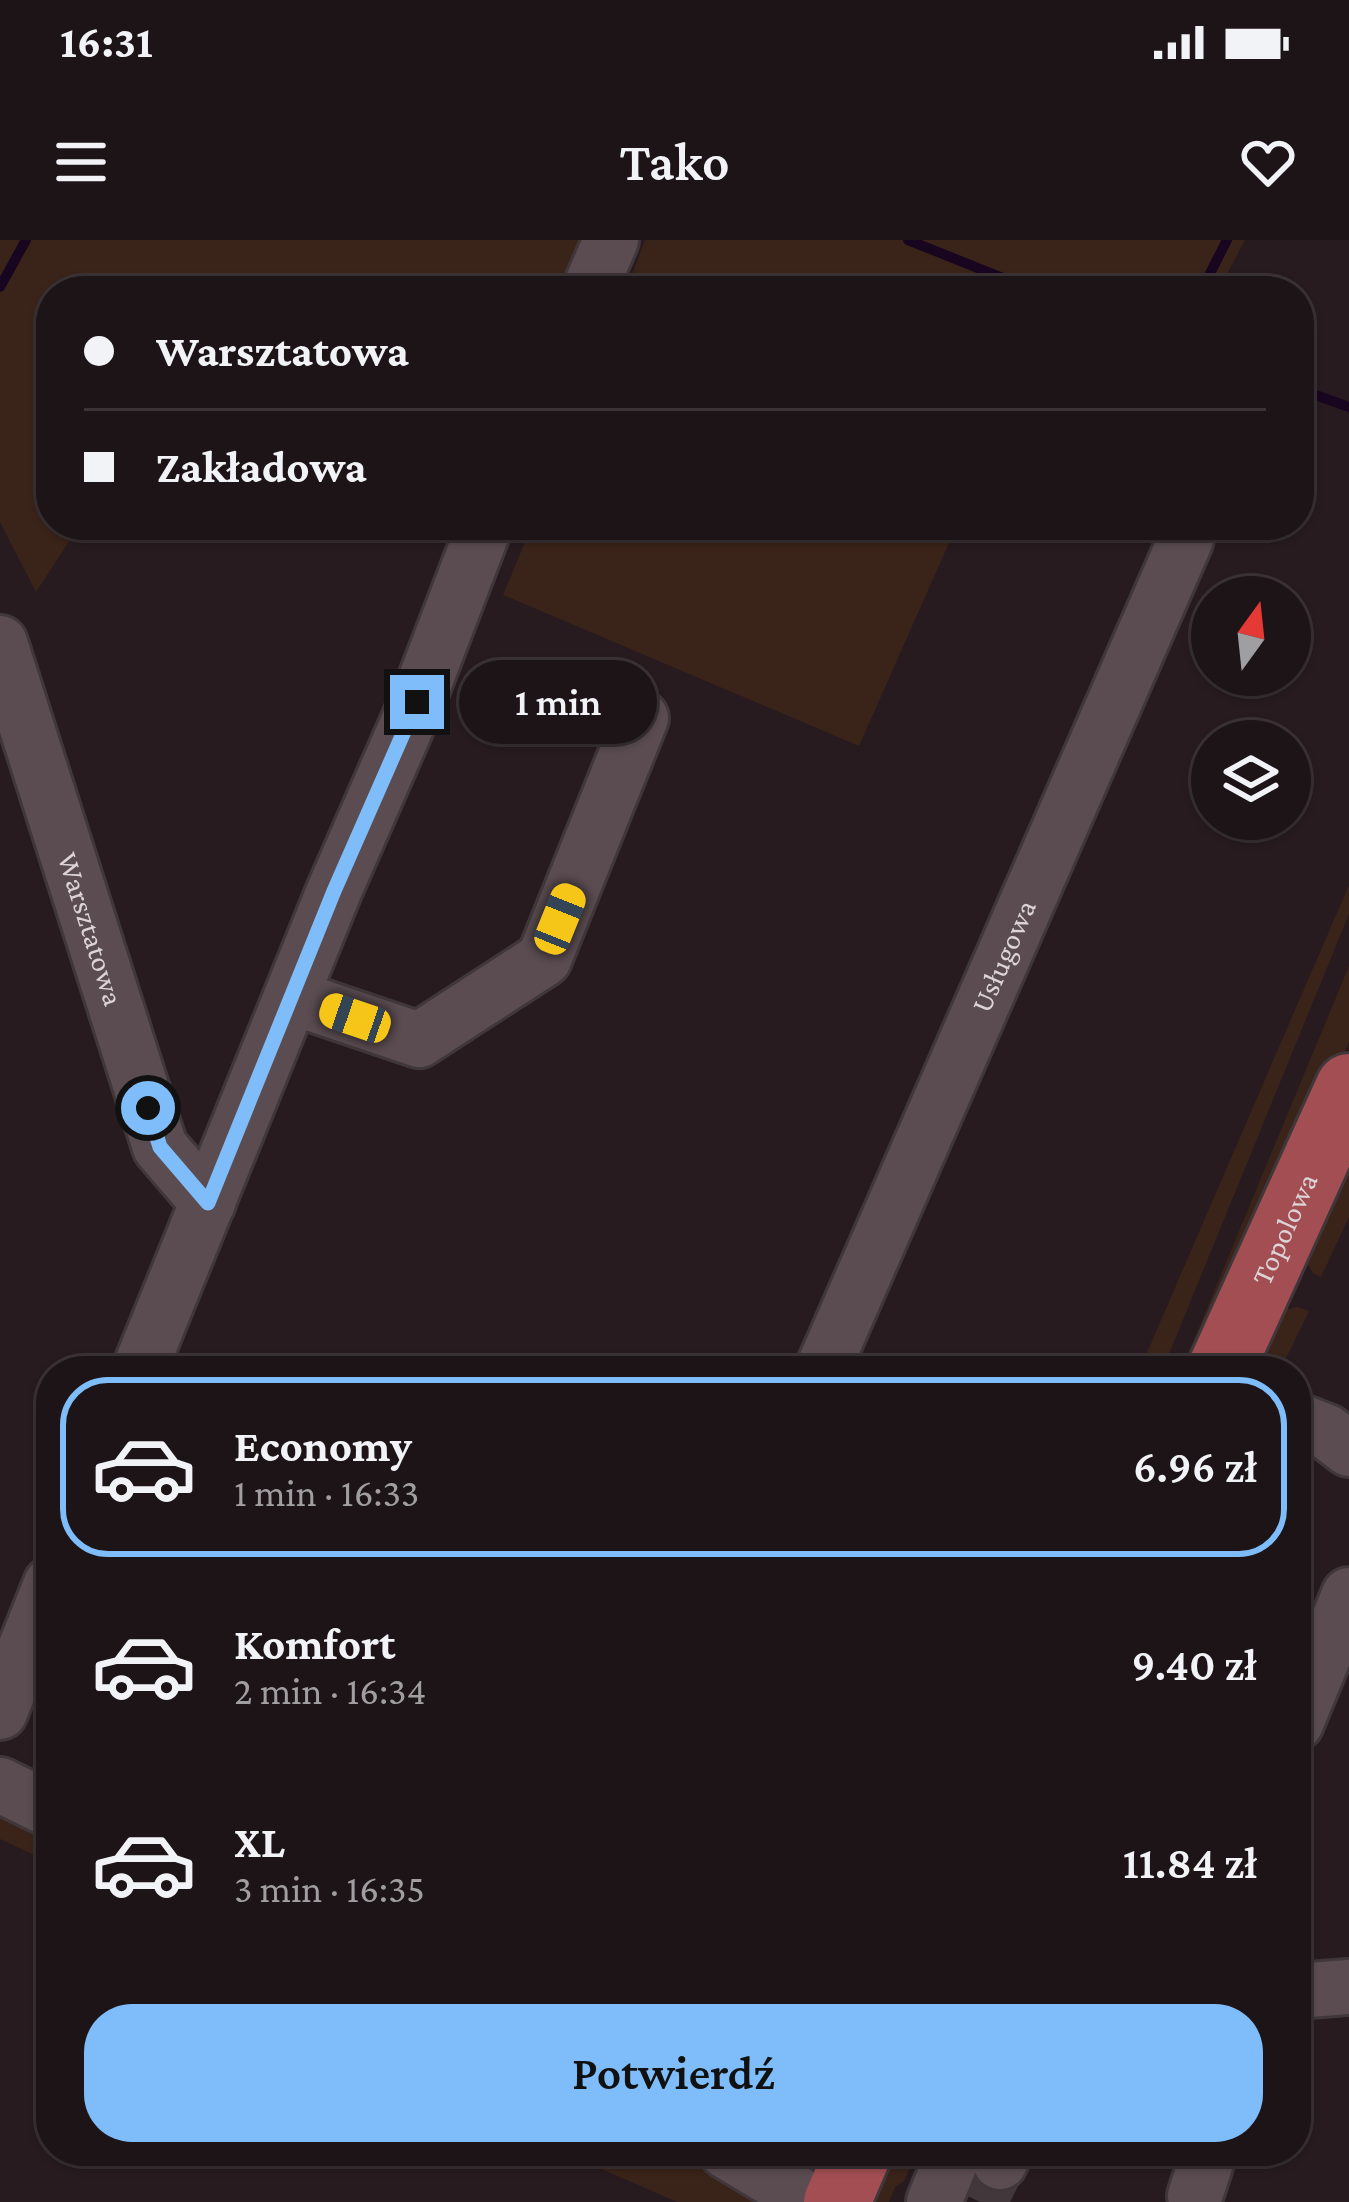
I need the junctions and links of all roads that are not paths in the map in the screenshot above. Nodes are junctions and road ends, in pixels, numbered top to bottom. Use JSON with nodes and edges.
{"nodes":[{"id":1,"x":611,"y":240,"type":"edge"},
{"id":2,"x":595,"y":276,"type":"edge"},
{"id":3,"x":479,"y":540,"type":"edge"},
{"id":4,"x":1186,"y":540,"type":"edge"},
{"id":5,"x":0,"y":643,"type":"edge"},
{"id":6,"x":641,"y":718,"type":"dead end"},
{"id":7,"x":292,"y":997,"type":"junction"},
{"id":8,"x":1349,"y":1087,"type":"edge"},
{"id":9,"x":208,"y":1203,"type":"junction"},
{"id":10,"x":145,"y":1356,"type":"edge"},
{"id":11,"x":829,"y":1356,"type":"edge"},
{"id":12,"x":1227,"y":1356,"type":"edge"},
{"id":13,"x":1311,"y":1426,"type":"edge"},
{"id":14,"x":1349,"y":1449,"type":"edge"},
{"id":15,"x":1349,"y":1595,"type":"edge"},
{"id":16,"x":36,"y":1622,"type":"edge"},
{"id":17,"x":1311,"y":1687,"type":"edge"},
{"id":18,"x":0,"y":1712,"type":"edge"},
{"id":19,"x":0,"y":1785,"type":"edge"},
{"id":20,"x":36,"y":1803,"type":"edge"},
{"id":21,"x":1349,"y":1987,"type":"edge"},
{"id":22,"x":1311,"y":1990,"type":"edge"},
{"id":23,"x":751,"y":2166,"type":"edge"},
{"id":24,"x":852,"y":2166,"type":"edge"},
{"id":25,"x":975,"y":2166,"type":"edge"},
{"id":26,"x":811,"y":2202,"type":"edge"},
{"id":27,"x":836,"y":2202,"type":"edge"},
{"id":28,"x":934,"y":2202,"type":"edge"}],
"edges":[{"from":1,"to":2,"type":"street"},
{"from":3,"to":7,"type":"street"},
{"from":4,"to":11,"type":"street","name":"Usługowa"},
{"from":5,"to":9,"type":"street","name":"Warsztatowa"},
{"from":6,"to":7,"type":"street"},
{"from":7,"to":9,"type":"street"},
{"from":8,"to":12,"type":"main road","name":"Topolowa"},
{"from":9,"to":10,"type":"street"},
{"from":13,"to":14,"type":"street"},
{"from":15,"to":17,"type":"street"},
{"from":16,"to":18,"type":"street"},
{"from":19,"to":20,"type":"street"},
{"from":21,"to":22,"type":"street"},
{"from":23,"to":26,"type":"street"},
{"from":24,"to":27,"type":"main road"},
{"from":25,"to":28,"type":"street"}]}
